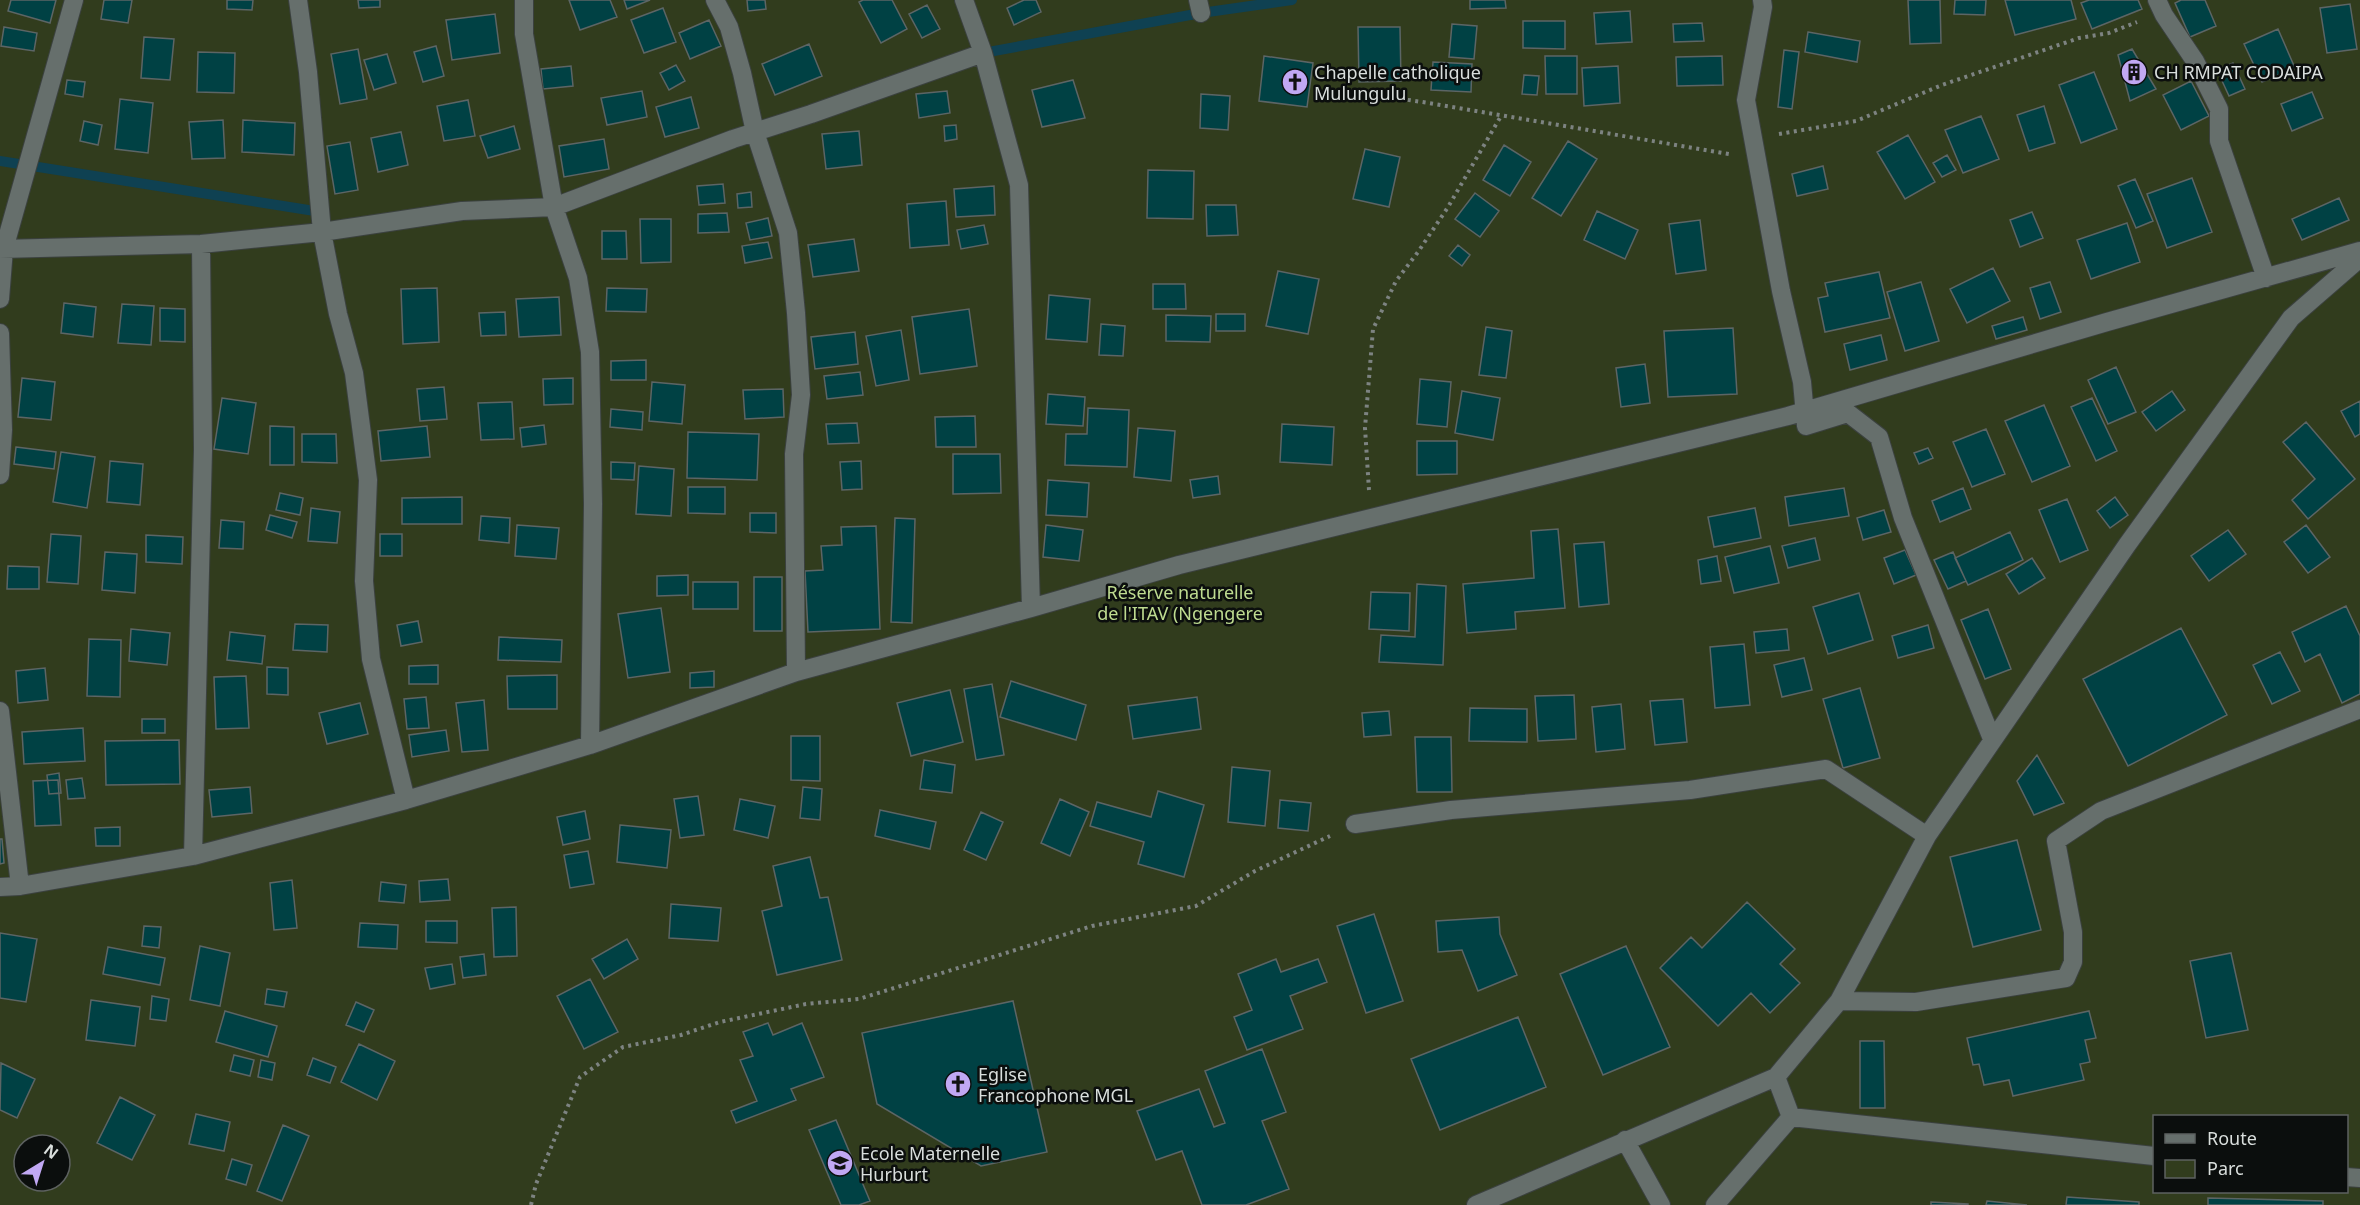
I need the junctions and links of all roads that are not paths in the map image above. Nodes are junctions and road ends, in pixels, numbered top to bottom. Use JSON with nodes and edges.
{"nodes":[{"id":1,"x":74,"y":0,"type":"edge"},
{"id":2,"x":298,"y":0,"type":"edge"},
{"id":3,"x":524,"y":0,"type":"edge"},
{"id":4,"x":715,"y":0,"type":"edge"},
{"id":5,"x":964,"y":0,"type":"edge"},
{"id":6,"x":1762,"y":0,"type":"edge"},
{"id":7,"x":2159,"y":4,"type":"edge"},
{"id":8,"x":983,"y":53,"type":"junction"},
{"id":9,"x":754,"y":132,"type":"junction"},
{"id":10,"x":554,"y":207,"type":"junction"},
{"id":11,"x":322,"y":231,"type":"junction"},
{"id":12,"x":201,"y":244,"type":"junction"},
{"id":13,"x":2,"y":249,"type":"edge"},
{"id":14,"x":2360,"y":251,"type":"edge"},
{"id":15,"x":2360,"y":258,"type":"edge"},
{"id":16,"x":2266,"y":278,"type":"junction"},
{"id":17,"x":0,"y":299,"type":"edge"},
{"id":18,"x":0,"y":333,"type":"edge"},
{"id":19,"x":1805,"y":411,"type":"junction"},
{"id":20,"x":0,"y":475,"type":"edge"},
{"id":21,"x":1031,"y":608,"type":"junction"},
{"id":22,"x":796,"y":672,"type":"junction"},
{"id":23,"x":2360,"y":709,"type":"edge"},
{"id":24,"x":0,"y":711,"type":"edge"},
{"id":25,"x":1992,"y":739,"type":"junction"},
{"id":26,"x":590,"y":745,"type":"junction"},
{"id":27,"x":406,"y":800,"type":"junction"},
{"id":28,"x":1354,"y":824,"type":"road end"},
{"id":29,"x":1927,"y":836,"type":"junction"},
{"id":30,"x":193,"y":856,"type":"junction"},
{"id":31,"x":20,"y":886,"type":"junction"},
{"id":32,"x":0,"y":887,"type":"edge"},
{"id":33,"x":1839,"y":1001,"type":"junction"},
{"id":34,"x":1776,"y":1077,"type":"junction"},
{"id":35,"x":1791,"y":1117,"type":"junction"},
{"id":36,"x":1625,"y":1140,"type":"junction"},
{"id":37,"x":2153,"y":1156,"type":"edge"},
{"id":38,"x":1476,"y":1205,"type":"edge"},
{"id":39,"x":1661,"y":1205,"type":"edge"},
{"id":40,"x":1715,"y":1205,"type":"edge"}],
"edges":[{"from":1,"to":13,"type":"street"},
{"from":2,"to":11,"type":"street"},
{"from":3,"to":10,"type":"street"},
{"from":4,"to":9,"type":"street"},
{"from":5,"to":8,"type":"street"},
{"from":6,"to":19,"type":"street"},
{"from":7,"to":16,"type":"street"},
{"from":8,"to":9,"type":"street"},
{"from":8,"to":21,"type":"street"},
{"from":9,"to":10,"type":"street"},
{"from":9,"to":22,"type":"street"},
{"from":10,"to":11,"type":"street"},
{"from":10,"to":26,"type":"street"},
{"from":11,"to":12,"type":"street"},
{"from":11,"to":27,"type":"street"},
{"from":12,"to":13,"type":"street"},
{"from":12,"to":30,"type":"street"},
{"from":13,"to":17,"type":"street"},
{"from":14,"to":16,"type":"street"},
{"from":15,"to":25,"type":"street"},
{"from":16,"to":19,"type":"street"},
{"from":18,"to":20,"type":"street"},
{"from":19,"to":21,"type":"street"},
{"from":19,"to":25,"type":"street"},
{"from":21,"to":22,"type":"street"},
{"from":22,"to":26,"type":"street"},
{"from":23,"to":33,"type":"street"},
{"from":24,"to":31,"type":"street"},
{"from":25,"to":29,"type":"street"},
{"from":26,"to":27,"type":"street"},
{"from":27,"to":30,"type":"street"},
{"from":28,"to":29,"type":"street"},
{"from":29,"to":33,"type":"street"},
{"from":30,"to":31,"type":"street"},
{"from":31,"to":32,"type":"street"},
{"from":33,"to":34,"type":"street"},
{"from":34,"to":35,"type":"street"},
{"from":34,"to":36,"type":"street"},
{"from":35,"to":37,"type":"street"},
{"from":35,"to":40,"type":"street"},
{"from":36,"to":38,"type":"street"},
{"from":36,"to":39,"type":"street"}]}
